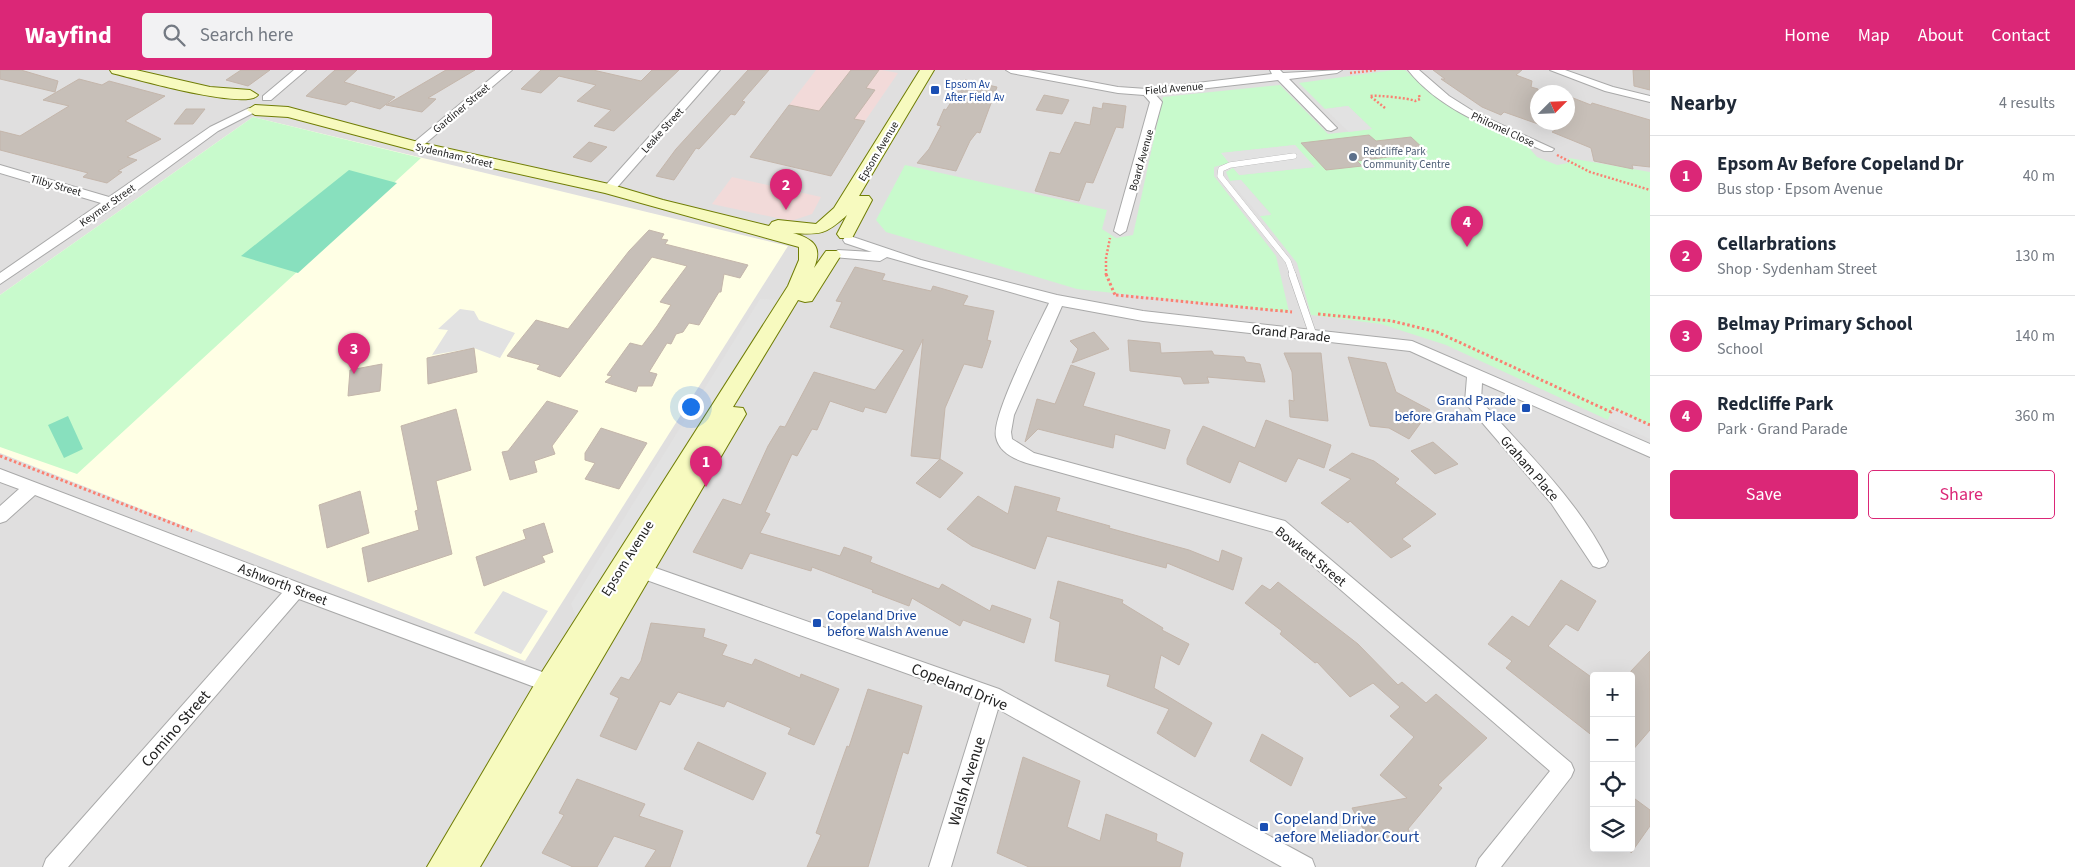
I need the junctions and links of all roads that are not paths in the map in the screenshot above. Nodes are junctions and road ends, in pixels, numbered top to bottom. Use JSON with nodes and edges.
{"nodes":[{"id":1,"x":117,"y":70,"type":"edge"},
{"id":2,"x":300,"y":70,"type":"edge"},
{"id":3,"x":506,"y":70,"type":"edge"},
{"id":4,"x":715,"y":70,"type":"edge"},
{"id":5,"x":927,"y":70,"type":"edge"},
{"id":6,"x":939,"y":70,"type":"edge"},
{"id":7,"x":1011,"y":70,"type":"edge"},
{"id":8,"x":1337,"y":70,"type":"edge"},
{"id":9,"x":1413,"y":70,"type":"edge"},
{"id":10,"x":1555,"y":70,"type":"edge"},
{"id":11,"x":1277,"y":73,"type":"edge"},
{"id":12,"x":289,"y":78,"type":"joint"},
{"id":13,"x":1147,"y":92,"type":"junction"},
{"id":14,"x":1650,"y":99,"type":"edge"},
{"id":15,"x":252,"y":103,"type":"junction"},
{"id":16,"x":1331,"y":128,"type":"dead end"},
{"id":17,"x":416,"y":146,"type":"junction"},
{"id":18,"x":1548,"y":149,"type":"road end"},
{"id":19,"x":1294,"y":156,"type":"dead end"},
{"id":20,"x":0,"y":169,"type":"edge"},
{"id":21,"x":615,"y":191,"type":"junction"},
{"id":22,"x":113,"y":202,"type":"junction"},
{"id":23,"x":1120,"y":231,"type":"road end"},
{"id":24,"x":813,"y":237,"type":"junction"},
{"id":25,"x":848,"y":237,"type":"junction"},
{"id":26,"x":835,"y":255,"type":"junction"},
{"id":27,"x":917,"y":263,"type":"junction"},
{"id":28,"x":0,"y":280,"type":"edge"},
{"id":29,"x":1056,"y":300,"type":"junction"},
{"id":30,"x":1312,"y":335,"type":"junction"},
{"id":31,"x":1475,"y":374,"type":"junction"},
{"id":32,"x":1650,"y":451,"type":"edge"},
{"id":33,"x":0,"y":475,"type":"edge"},
{"id":34,"x":32,"y":488,"type":"junction"},
{"id":35,"x":0,"y":516,"type":"edge"},
{"id":36,"x":1599,"y":561,"type":"dead end"},
{"id":37,"x":633,"y":568,"type":"junction"},
{"id":38,"x":296,"y":590,"type":"junction"},
{"id":39,"x":558,"y":687,"type":"junction"},
{"id":40,"x":992,"y":695,"type":"junction"},
{"id":41,"x":54,"y":867,"type":"edge"},
{"id":42,"x":442,"y":867,"type":"edge"},
{"id":43,"x":463,"y":867,"type":"edge"},
{"id":44,"x":940,"y":867,"type":"edge"},
{"id":45,"x":1304,"y":867,"type":"edge"},
{"id":46,"x":1488,"y":867,"type":"edge"}],
"edges":[{"from":1,"to":15,"type":"street","name":"Sydenham Street"},
{"from":2,"to":12,"type":"street","name":"Keymer Street"},
{"from":3,"to":17,"type":"street","name":"Gardiner Street"},
{"from":4,"to":21,"type":"street","name":"Leake Street"},
{"from":5,"to":24,"type":"street","name":"Epsom Avenue"},
{"from":6,"to":25,"type":"street","name":"Epsom Avenue"},
{"from":7,"to":13,"type":"street","name":"Field Avenue"},
{"from":8,"to":11,"type":"street","name":"Field Avenue"},
{"from":9,"to":18,"type":"street","name":"Philomel Close"},
{"from":10,"to":14,"type":"street"},
{"from":11,"to":13,"type":"street","name":"Field Avenue"},
{"from":11,"to":16,"type":"street"},
{"from":12,"to":15,"type":"street","name":"Keymer Street"},
{"from":13,"to":23,"type":"street","name":"Board Avenue"},
{"from":15,"to":17,"type":"street","name":"Sydenham Street"},
{"from":15,"to":22,"type":"street","name":"Keymer Street"},
{"from":17,"to":21,"type":"street","name":"Sydenham Street"},
{"from":19,"to":30,"type":"lane"},
{"from":20,"to":22,"type":"street","name":"Tilby Street"},
{"from":21,"to":24,"type":"street","name":"Sydenham Street"},
{"from":22,"to":28,"type":"street","name":"Keymer Street"},
{"from":24,"to":25,"type":"street"},
{"from":24,"to":26,"type":"street"},
{"from":24,"to":37,"type":"street","name":"Epsom Avenue"},
{"from":25,"to":26,"type":"street","name":"Epsom Avenue"},
{"from":25,"to":27,"type":"street","name":"Grand Parade"},
{"from":26,"to":27,"type":"street","name":"Grand Parade"},
{"from":26,"to":37,"type":"street","name":"Epsom Avenue"},
{"from":27,"to":29,"type":"street","name":"Grand Parade"},
{"from":29,"to":30,"type":"street","name":"Grand Parade"},
{"from":29,"to":46,"type":"street","name":"Bowkett Street"},
{"from":30,"to":31,"type":"street","name":"Grand Parade"},
{"from":31,"to":32,"type":"street","name":"Grand Parade"},
{"from":31,"to":36,"type":"street","name":"Graham Place"},
{"from":33,"to":34,"type":"street","name":"Ashworth Street"},
{"from":34,"to":35,"type":"street"},
{"from":34,"to":38,"type":"street","name":"Ashworth Street"},
{"from":37,"to":39,"type":"street","name":"Epsom Avenue"},
{"from":37,"to":40,"type":"street","name":"Copeland Drive"},
{"from":38,"to":39,"type":"street","name":"Ashworth Street"},
{"from":38,"to":41,"type":"street","name":"Comino Street"},
{"from":39,"to":42,"type":"street","name":"Epsom Avenue"},
{"from":39,"to":43,"type":"street","name":"Epsom Avenue"},
{"from":40,"to":44,"type":"street","name":"Walsh Avenue"},
{"from":40,"to":45,"type":"street","name":"Copeland Drive"}]}
